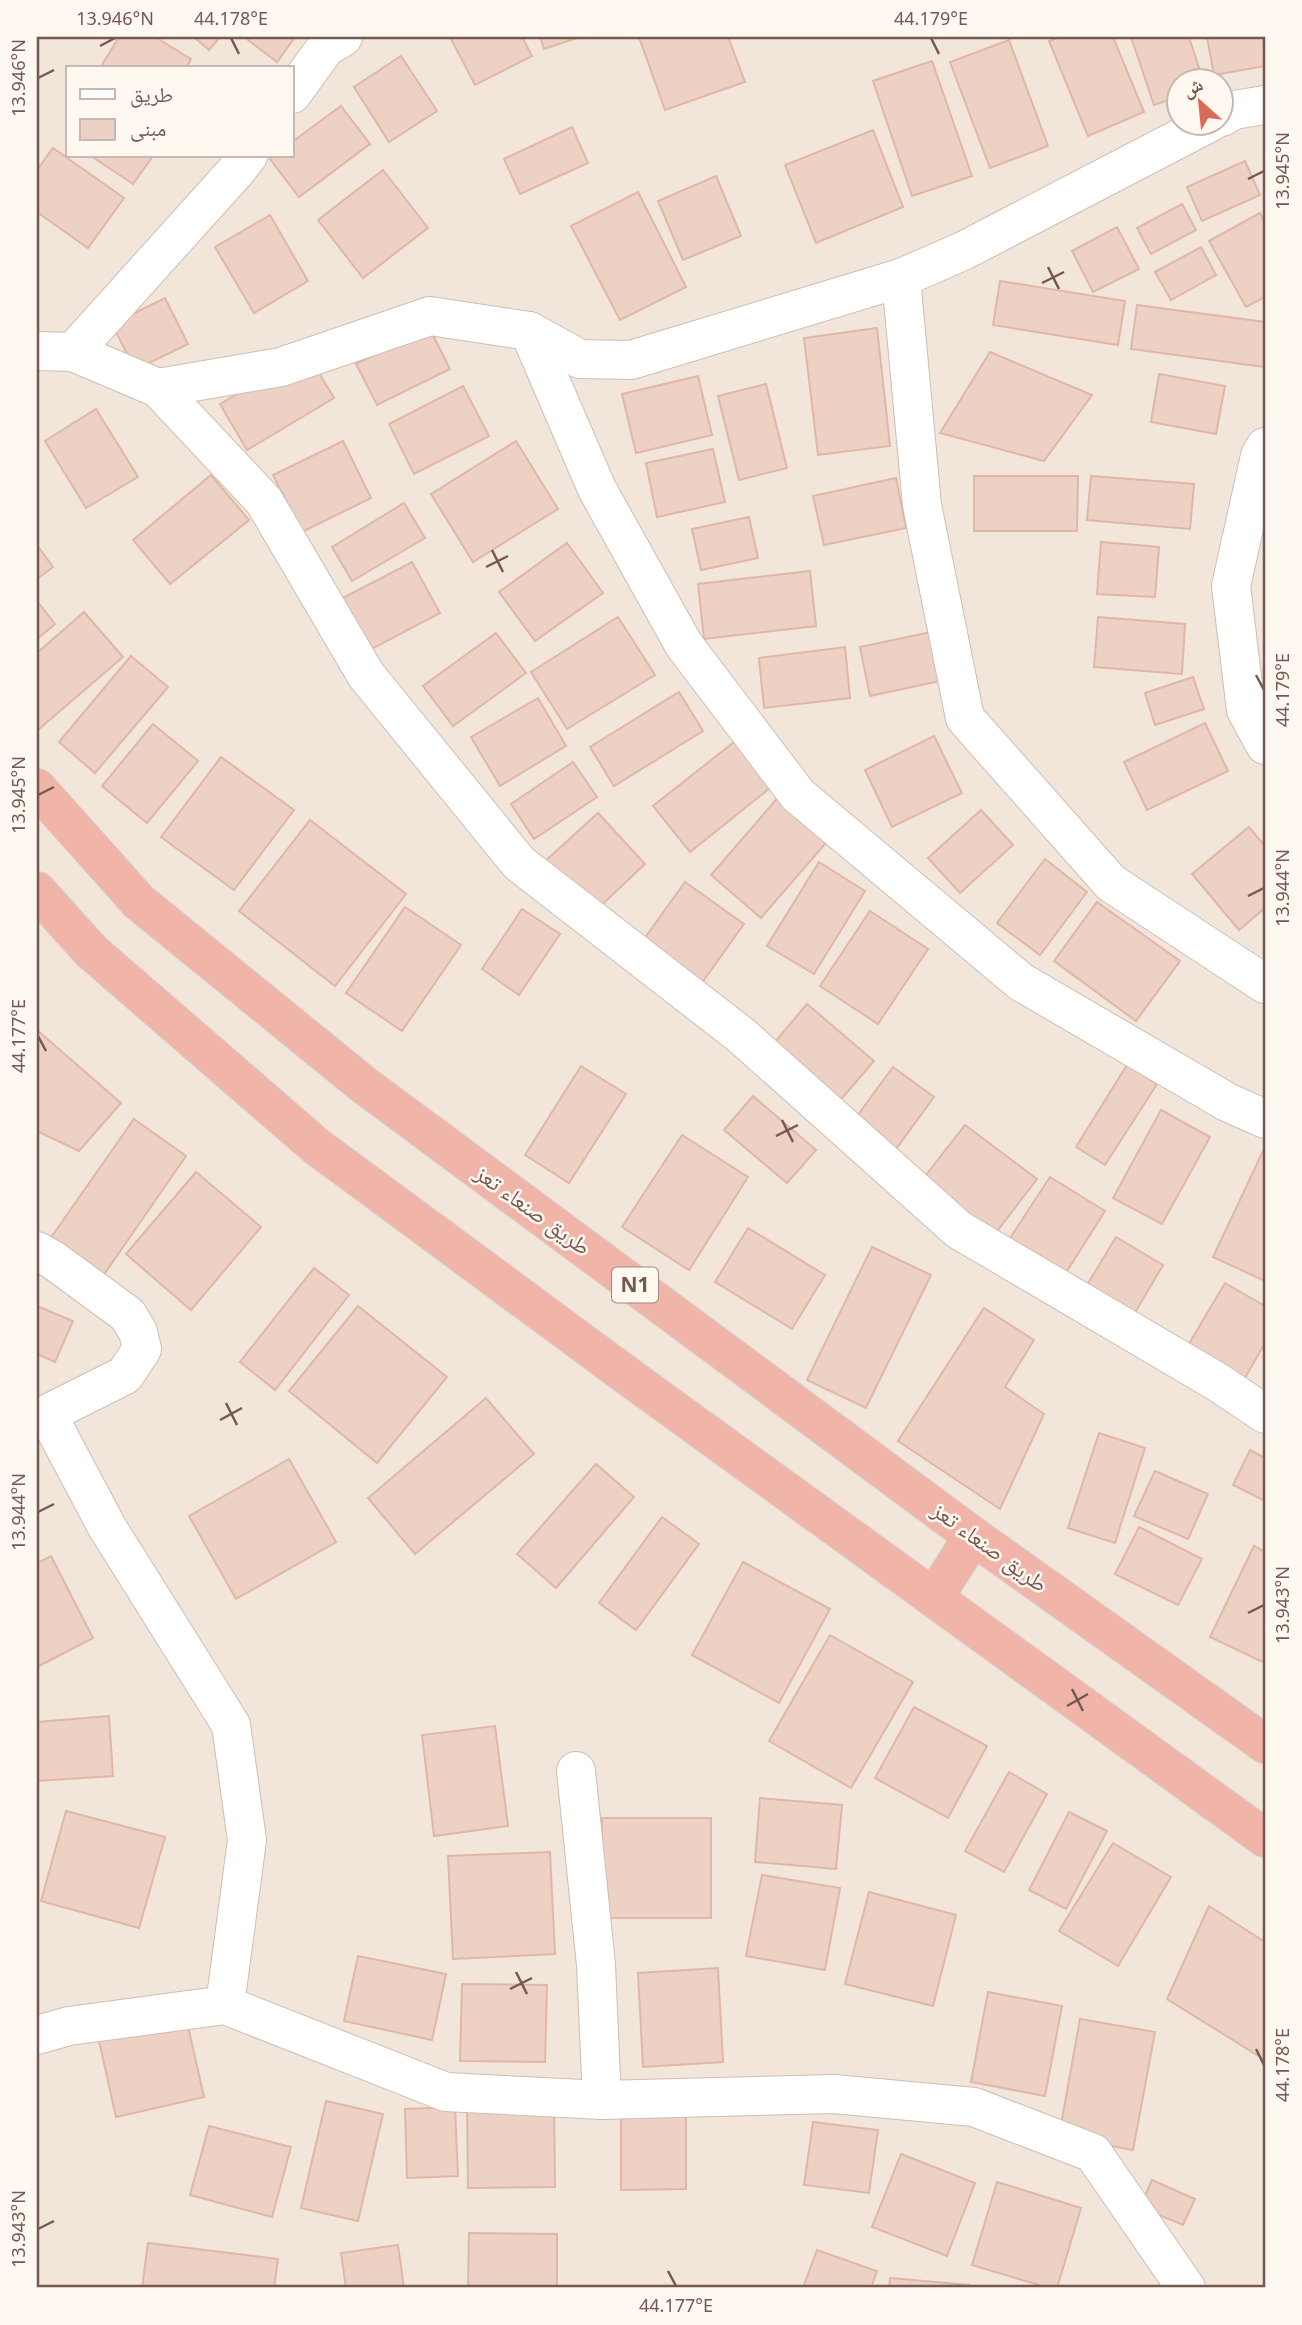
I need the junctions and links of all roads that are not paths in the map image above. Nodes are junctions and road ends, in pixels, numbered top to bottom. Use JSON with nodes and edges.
{"nodes":[{"id":1,"x":343,"y":37,"type":"edge"},
{"id":2,"x":294,"y":91,"type":"edge"},
{"id":3,"x":1265,"y":105,"type":"edge"},
{"id":4,"x":1236,"y":110,"type":"edge"},
{"id":5,"x":1184,"y":136,"type":"edge"},
{"id":6,"x":246,"y":158,"type":"edge"},
{"id":7,"x":901,"y":278,"type":"junction"},
{"id":8,"x":529,"y":331,"type":"junction"},
{"id":9,"x":55,"y":352,"type":"edge"},
{"id":10,"x":158,"y":388,"type":"junction"},
{"id":11,"x":1265,"y":447,"type":"edge"},
{"id":12,"x":1265,"y":745,"type":"edge"},
{"id":13,"x":37,"y":789,"type":"edge"},
{"id":14,"x":37,"y":891,"type":"edge"},
{"id":15,"x":1265,"y":984,"type":"edge"},
{"id":16,"x":1265,"y":1119,"type":"edge"},
{"id":17,"x":37,"y":1251,"type":"edge"},
{"id":18,"x":42,"y":1411,"type":"edge"},
{"id":19,"x":1265,"y":1414,"type":"edge"},
{"id":20,"x":973,"y":1536,"type":"junction"},
{"id":21,"x":934,"y":1598,"type":"junction"},
{"id":22,"x":1265,"y":1744,"type":"edge"},
{"id":23,"x":576,"y":1771,"type":"dead end"},
{"id":24,"x":1265,"y":1838,"type":"edge"},
{"id":25,"x":225,"y":2005,"type":"junction"},
{"id":26,"x":37,"y":2035,"type":"edge"},
{"id":27,"x":602,"y":2100,"type":"junction"},
{"id":28,"x":1186,"y":2288,"type":"edge"}],
"edges":[{"from":1,"to":2,"type":"street"},
{"from":3,"to":4,"type":"street"},
{"from":5,"to":7,"type":"street"},
{"from":6,"to":9,"type":"street"},
{"from":7,"to":8,"type":"street"},
{"from":7,"to":15,"type":"street"},
{"from":8,"to":10,"type":"street"},
{"from":8,"to":16,"type":"street"},
{"from":9,"to":10,"type":"street"},
{"from":10,"to":19,"type":"street"},
{"from":11,"to":12,"type":"street"},
{"from":13,"to":20,"type":"highway","name":"طريق صنعاء تعز","number":"N1"},
{"from":14,"to":21,"type":"highway"},
{"from":17,"to":18,"type":"street"},
{"from":18,"to":25,"type":"street"},
{"from":20,"to":21,"type":"highway"},
{"from":20,"to":22,"type":"highway","name":"طريق صنعاء تعز","number":"N1"},
{"from":21,"to":24,"type":"highway"},
{"from":23,"to":27,"type":"street"},
{"from":25,"to":26,"type":"street"},
{"from":25,"to":27,"type":"street"},
{"from":27,"to":28,"type":"street"}]}
